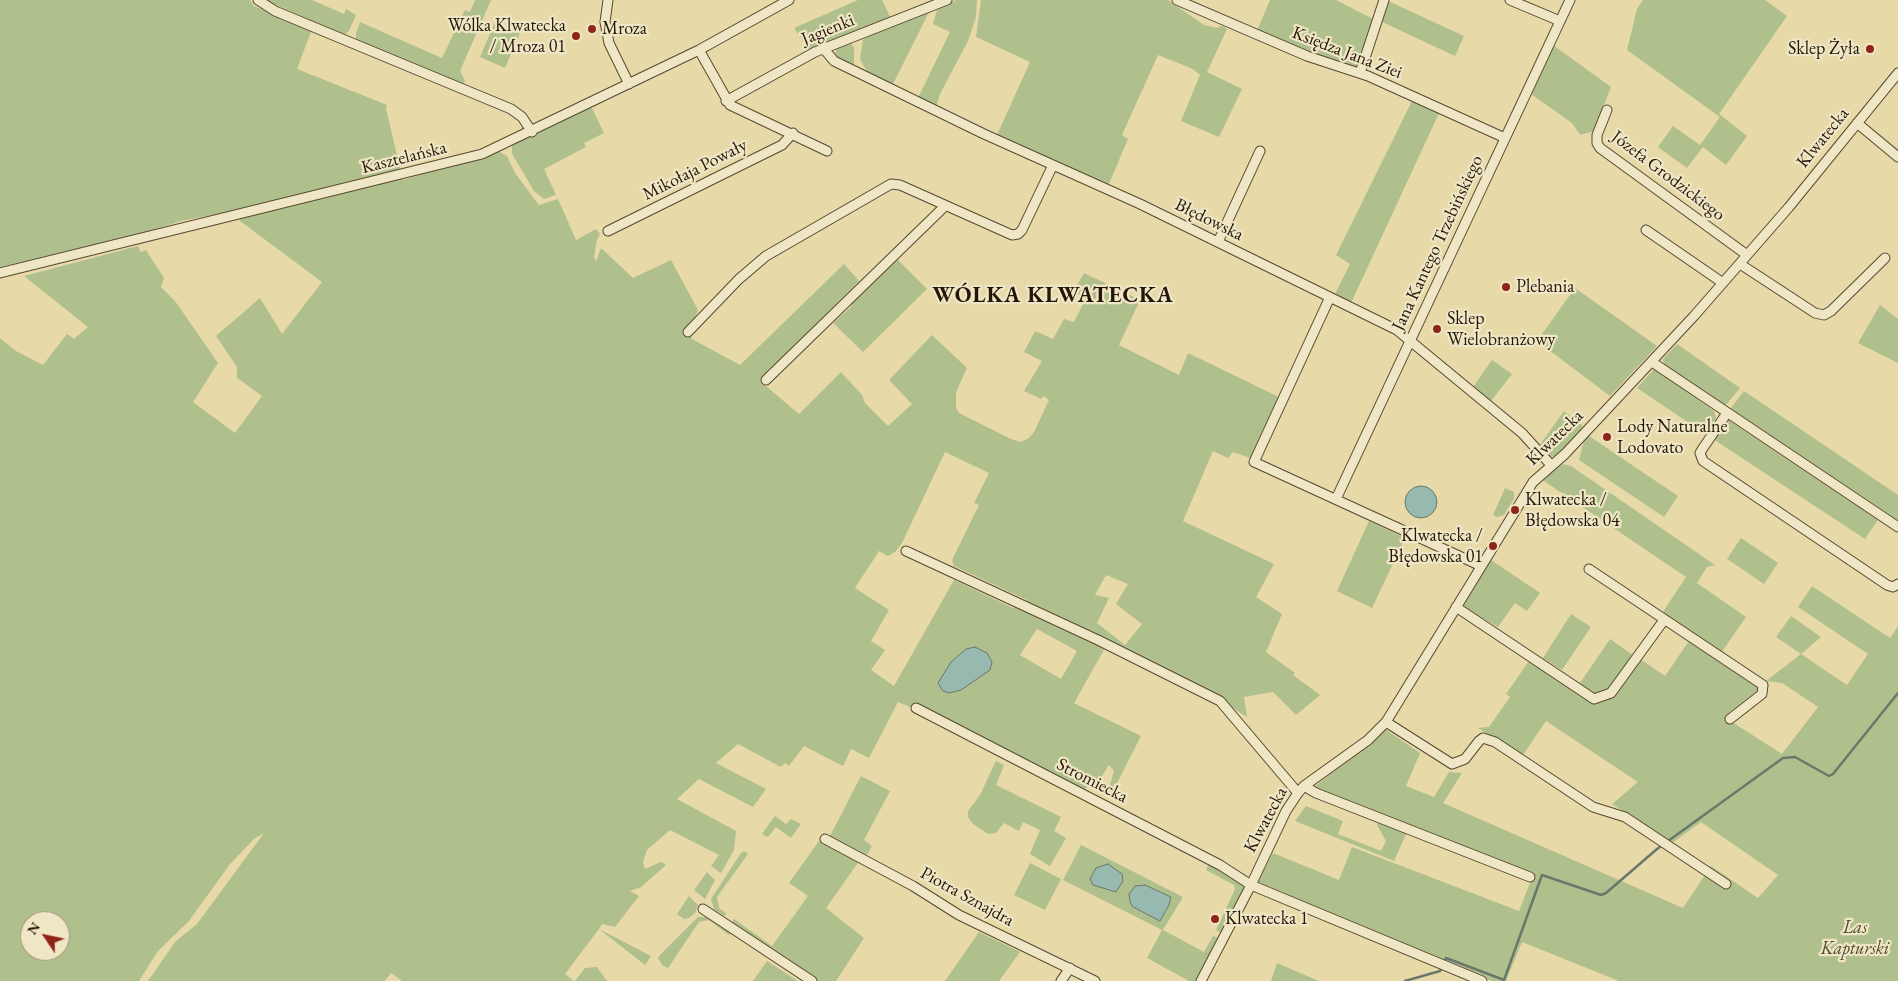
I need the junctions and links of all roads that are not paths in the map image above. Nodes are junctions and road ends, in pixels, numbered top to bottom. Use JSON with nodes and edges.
{"nodes":[{"id":1,"x":258,"y":0,"type":"edge"},
{"id":2,"x":608,"y":0,"type":"edge"},
{"id":3,"x":788,"y":0,"type":"edge"},
{"id":4,"x":947,"y":0,"type":"edge"},
{"id":5,"x":1177,"y":0,"type":"edge"},
{"id":6,"x":1384,"y":0,"type":"edge"},
{"id":7,"x":1510,"y":0,"type":"edge"},
{"id":8,"x":1570,"y":0,"type":"edge"},
{"id":9,"x":1560,"y":21,"type":"junction"},
{"id":10,"x":824,"y":48,"type":"junction"},
{"id":11,"x":699,"y":50,"type":"junction"},
{"id":12,"x":1360,"y":73,"type":"junction"},
{"id":13,"x":1898,"y":73,"type":"edge"},
{"id":14,"x":629,"y":84,"type":"junction"},
{"id":15,"x":726,"y":101,"type":"junction"},
{"id":16,"x":1607,"y":110,"type":"dead end"},
{"id":17,"x":1856,"y":123,"type":"junction"},
{"id":18,"x":532,"y":132,"type":"junction"},
{"id":19,"x":793,"y":133,"type":"junction"},
{"id":20,"x":1505,"y":138,"type":"junction"},
{"id":21,"x":827,"y":151,"type":"dead end"},
{"id":22,"x":1260,"y":152,"type":"dead end"},
{"id":23,"x":1898,"y":157,"type":"edge"},
{"id":24,"x":1053,"y":165,"type":"junction"},
{"id":25,"x":945,"y":206,"type":"junction"},
{"id":26,"x":1646,"y":230,"type":"dead end"},
{"id":27,"x":608,"y":231,"type":"dead end"},
{"id":28,"x":1218,"y":242,"type":"junction"},
{"id":29,"x":1747,"y":255,"type":"junction"},
{"id":30,"x":1885,"y":258,"type":"dead end"},
{"id":31,"x":1740,"y":264,"type":"junction"},
{"id":32,"x":0,"y":273,"type":"edge"},
{"id":33,"x":1723,"y":283,"type":"junction"},
{"id":34,"x":1330,"y":297,"type":"junction"},
{"id":35,"x":688,"y":332,"type":"dead end"},
{"id":36,"x":1410,"y":342,"type":"junction"},
{"id":37,"x":1652,"y":362,"type":"junction"},
{"id":38,"x":766,"y":380,"type":"dead end"},
{"id":39,"x":1727,"y":412,"type":"junction"},
{"id":40,"x":1551,"y":465,"type":"junction"},
{"id":41,"x":1336,"y":499,"type":"junction"},
{"id":42,"x":1898,"y":527,"type":"edge"},
{"id":43,"x":906,"y":551,"type":"dead end"},
{"id":44,"x":1481,"y":566,"type":"junction"},
{"id":45,"x":1589,"y":569,"type":"dead end"},
{"id":46,"x":1898,"y":584,"type":"edge"},
{"id":47,"x":1456,"y":607,"type":"junction"},
{"id":48,"x":1664,"y":620,"type":"junction"},
{"id":49,"x":916,"y":708,"type":"dead end"},
{"id":50,"x":1730,"y":719,"type":"dead end"},
{"id":51,"x":1386,"y":722,"type":"junction"},
{"id":52,"x":1304,"y":786,"type":"junction"},
{"id":53,"x":1298,"y":793,"type":"junction"},
{"id":54,"x":825,"y":839,"type":"dead end"},
{"id":55,"x":1530,"y":877,"type":"dead end"},
{"id":56,"x":1726,"y":884,"type":"dead end"},
{"id":57,"x":1251,"y":885,"type":"junction"},
{"id":58,"x":703,"y":909,"type":"dead end"},
{"id":59,"x":1070,"y":968,"type":"junction"},
{"id":60,"x":812,"y":981,"type":"edge"},
{"id":61,"x":1061,"y":981,"type":"edge"},
{"id":62,"x":1095,"y":981,"type":"edge"},
{"id":63,"x":1201,"y":981,"type":"edge"},
{"id":64,"x":1482,"y":981,"type":"edge"}],
"edges":[{"from":1,"to":18,"type":"street"},
{"from":2,"to":14,"type":"street"},
{"from":3,"to":11,"type":"street","name":"Kasztelańska"},
{"from":4,"to":10,"type":"street","name":"Jagienki"},
{"from":5,"to":12,"type":"street","name":"Księdza Jana Ziei"},
{"from":6,"to":12,"type":"street"},
{"from":7,"to":9,"type":"street"},
{"from":8,"to":9,"type":"street","name":"Jana Kantego Trzebińskiego"},
{"from":9,"to":20,"type":"street","name":"Jana Kantego Trzebińskiego"},
{"from":10,"to":15,"type":"street","name":"Jagienki"},
{"from":10,"to":24,"type":"street","name":"Błędowska"},
{"from":11,"to":14,"type":"street","name":"Kasztelańska"},
{"from":11,"to":15,"type":"street"},
{"from":12,"to":20,"type":"street","name":"Księdza Jana Ziei"},
{"from":13,"to":17,"type":"street","name":"Klwatecka"},
{"from":14,"to":18,"type":"street","name":"Kasztelańska"},
{"from":15,"to":19,"type":"street"},
{"from":16,"to":29,"type":"street","name":"Józefa Grodzickiego"},
{"from":17,"to":23,"type":"street"},
{"from":17,"to":29,"type":"street","name":"Klwatecka"},
{"from":18,"to":32,"type":"street","name":"Kasztelańska"},
{"from":19,"to":21,"type":"street"},
{"from":19,"to":27,"type":"street","name":"Mikołaja Powały"},
{"from":20,"to":36,"type":"street","name":"Jana Kantego Trzebińskiego"},
{"from":22,"to":28,"type":"street"},
{"from":24,"to":25,"type":"street"},
{"from":24,"to":28,"type":"street","name":"Błędowska"},
{"from":25,"to":35,"type":"street"},
{"from":25,"to":38,"type":"street"},
{"from":26,"to":33,"type":"street"},
{"from":28,"to":34,"type":"street","name":"Błędowska"},
{"from":29,"to":31,"type":"street","name":"Klwatecka"},
{"from":30,"to":31,"type":"street"},
{"from":31,"to":33,"type":"street","name":"Klwatecka"},
{"from":33,"to":37,"type":"street","name":"Klwatecka"},
{"from":34,"to":36,"type":"street","name":"Błędowska"},
{"from":34,"to":41,"type":"street"},
{"from":36,"to":40,"type":"street","name":"Błędowska"},
{"from":36,"to":41,"type":"street","name":"Jana Kantego Trzebińskiego"},
{"from":37,"to":39,"type":"street"},
{"from":37,"to":40,"type":"street","name":"Klwatecka"},
{"from":39,"to":42,"type":"street"},
{"from":39,"to":46,"type":"street"},
{"from":40,"to":44,"type":"street","name":"Klwatecka"},
{"from":41,"to":44,"type":"street"},
{"from":43,"to":53,"type":"street"},
{"from":44,"to":47,"type":"street","name":"Klwatecka"},
{"from":45,"to":48,"type":"street"},
{"from":47,"to":48,"type":"street"},
{"from":47,"to":51,"type":"street","name":"Klwatecka"},
{"from":48,"to":50,"type":"street"},
{"from":49,"to":57,"type":"street","name":"Stromiecka"},
{"from":51,"to":52,"type":"street","name":"Klwatecka"},
{"from":51,"to":56,"type":"street"},
{"from":52,"to":53,"type":"street","name":"Klwatecka"},
{"from":52,"to":55,"type":"street"},
{"from":53,"to":57,"type":"street","name":"Klwatecka"},
{"from":54,"to":59,"type":"street","name":"Piotra Sznajdra"},
{"from":57,"to":63,"type":"street","name":"Klwatecka"},
{"from":57,"to":64,"type":"street","name":"Stromiecka"},
{"from":58,"to":60,"type":"street"},
{"from":59,"to":61,"type":"street"},
{"from":59,"to":62,"type":"street","name":"Piotra Sznajdra"}]}
